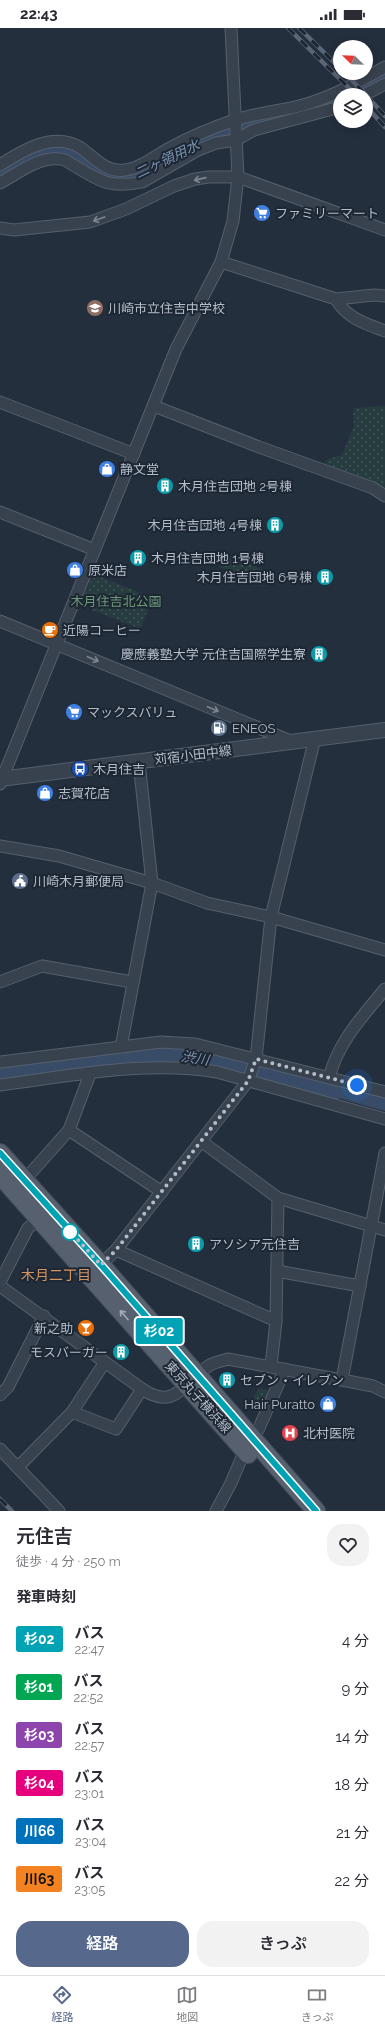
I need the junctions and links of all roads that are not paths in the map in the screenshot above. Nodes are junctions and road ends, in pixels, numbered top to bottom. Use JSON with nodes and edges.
{"nodes":[{"id":1,"x":231,"y":28,"type":"edge"},
{"id":2,"x":385,"y":67,"type":"edge"},
{"id":3,"x":385,"y":84,"type":"edge"},
{"id":4,"x":373,"y":90,"type":"edge"},
{"id":5,"x":333,"y":110,"type":"edge"},
{"id":6,"x":235,"y":120,"type":"junction"},
{"id":7,"x":236,"y":140,"type":"junction"},
{"id":8,"x":0,"y":165,"type":"edge"},
{"id":9,"x":238,"y":177,"type":"junction"},
{"id":10,"x":0,"y":183,"type":"edge"},
{"id":11,"x":0,"y":228,"type":"edge"},
{"id":12,"x":385,"y":230,"type":"edge"},
{"id":13,"x":221,"y":262,"type":"junction"},
{"id":14,"x":385,"y":296,"type":"edge"},
{"id":15,"x":336,"y":299,"type":"junction"},
{"id":16,"x":385,"y":331,"type":"edge"},
{"id":17,"x":0,"y":402,"type":"edge"},
{"id":18,"x":154,"y":406,"type":"junction"},
{"id":19,"x":134,"y":454,"type":"junction"},
{"id":20,"x":385,"y":496,"type":"edge"},
{"id":21,"x":0,"y":512,"type":"edge"},
{"id":22,"x":95,"y":550,"type":"junction"},
{"id":23,"x":0,"y":621,"type":"edge"},
{"id":24,"x":57,"y":644,"type":"junction"},
{"id":25,"x":385,"y":730,"type":"edge"},
{"id":26,"x":315,"y":738,"type":"junction"},
{"id":27,"x":293,"y":742,"type":"junction"},
{"id":28,"x":139,"y":762,"type":"junction"},
{"id":29,"x":1,"y":781,"type":"edge"},
{"id":30,"x":0,"y":846,"type":"edge"},
{"id":31,"x":152,"y":883,"type":"junction"},
{"id":32,"x":271,"y":917,"type":"junction"},
{"id":33,"x":385,"y":950,"type":"edge"},
{"id":34,"x":0,"y":982,"type":"edge"},
{"id":35,"x":132,"y":982,"type":"junction"},
{"id":36,"x":385,"y":989,"type":"edge"},
{"id":37,"x":121,"y":1046,"type":"junction"},
{"id":38,"x":256,"y":1059,"type":"junction"},
{"id":39,"x":0,"y":1062,"type":"edge"},
{"id":40,"x":90,"y":1074,"type":"junction"},
{"id":41,"x":329,"y":1078,"type":"junction"},
{"id":42,"x":248,"y":1081,"type":"junction"},
{"id":43,"x":0,"y":1085,"type":"edge"},
{"id":44,"x":385,"y":1092,"type":"edge"},
{"id":45,"x":385,"y":1119,"type":"edge"},
{"id":46,"x":69,"y":1130,"type":"junction"},
{"id":47,"x":201,"y":1141,"type":"junction"},
{"id":48,"x":0,"y":1153,"type":"edge"},
{"id":49,"x":385,"y":1153,"type":"edge"},
{"id":50,"x":0,"y":1175,"type":"edge"},
{"id":51,"x":19,"y":1186,"type":"junction"},
{"id":52,"x":162,"y":1192,"type":"junction"},
{"id":53,"x":278,"y":1198,"type":"junction"},
{"id":54,"x":45,"y":1215,"type":"junction"},
{"id":55,"x":370,"y":1226,"type":"junction"},
{"id":56,"x":385,"y":1230,"type":"edge"},
{"id":57,"x":116,"y":1250,"type":"junction"},
{"id":58,"x":95,"y":1270,"type":"junction"},
{"id":59,"x":276,"y":1271,"type":"junction"},
{"id":60,"x":0,"y":1282,"type":"edge"},
{"id":61,"x":0,"y":1286,"type":"edge"},
{"id":62,"x":360,"y":1286,"type":"junction"},
{"id":63,"x":44,"y":1316,"type":"junction"},
{"id":64,"x":276,"y":1321,"type":"junction"},
{"id":65,"x":105,"y":1362,"type":"junction"},
{"id":66,"x":271,"y":1366,"type":"junction"},
{"id":67,"x":285,"y":1369,"type":"junction"},
{"id":68,"x":192,"y":1380,"type":"junction"},
{"id":69,"x":342,"y":1380,"type":"junction"},
{"id":70,"x":142,"y":1389,"type":"junction"},
{"id":71,"x":385,"y":1392,"type":"edge"},
{"id":72,"x":0,"y":1395,"type":"edge"},
{"id":73,"x":72,"y":1412,"type":"junction"},
{"id":74,"x":249,"y":1444,"type":"junction"},
{"id":75,"x":0,"y":1449,"type":"edge"},
{"id":76,"x":18,"y":1467,"type":"junction"},
{"id":77,"x":59,"y":1511,"type":"edge"},
{"id":78,"x":216,"y":1511,"type":"edge"},
{"id":79,"x":300,"y":1511,"type":"edge"},
{"id":80,"x":316,"y":1511,"type":"edge"}],
"edges":[{"from":1,"to":6,"type":"street"},
{"from":2,"to":6,"type":"street"},
{"from":3,"to":4,"type":"street"},
{"from":5,"to":7,"type":"street"},
{"from":6,"to":7,"type":"street"},
{"from":6,"to":8,"type":"street"},
{"from":7,"to":9,"type":"street"},
{"from":7,"to":10,"type":"street"},
{"from":9,"to":11,"type":"street","one_way":true},
{"from":9,"to":12,"type":"street"},
{"from":9,"to":13,"type":"street"},
{"from":13,"to":15,"type":"street"},
{"from":13,"to":18,"type":"street"},
{"from":14,"to":15,"type":"street"},
{"from":15,"to":16,"type":"street"},
{"from":17,"to":19,"type":"street"},
{"from":18,"to":19,"type":"street"},
{"from":18,"to":20,"type":"street"},
{"from":19,"to":22,"type":"street"},
{"from":21,"to":22,"type":"street"},
{"from":22,"to":24,"type":"street"},
{"from":23,"to":24,"type":"street"},
{"from":24,"to":27,"type":"street","one_way":true},
{"from":24,"to":29,"type":"street"},
{"from":25,"to":26,"type":"street","name":"苅宿小田中線"},
{"from":26,"to":27,"type":"street","name":"苅宿小田中線"},
{"from":26,"to":32,"type":"street"},
{"from":27,"to":28,"type":"street","name":"苅宿小田中線"},
{"from":28,"to":29,"type":"street","name":"苅宿小田中線"},
{"from":28,"to":31,"type":"street"},
{"from":30,"to":31,"type":"street"},
{"from":31,"to":32,"type":"street"},
{"from":31,"to":35,"type":"street"},
{"from":32,"to":33,"type":"street"},
{"from":32,"to":38,"type":"street"},
{"from":34,"to":35,"type":"street"},
{"from":35,"to":37,"type":"street"},
{"from":36,"to":41,"type":"street"},
{"from":37,"to":38,"type":"street"},
{"from":37,"to":39,"type":"street"},
{"from":38,"to":41,"type":"street"},
{"from":38,"to":42,"type":"street"},
{"from":40,"to":42,"type":"street"},
{"from":40,"to":43,"type":"street"},
{"from":40,"to":46,"type":"street"},
{"from":41,"to":44,"type":"street"},
{"from":42,"to":45,"type":"street"},
{"from":42,"to":47,"type":"street"},
{"from":46,"to":51,"type":"street"},
{"from":46,"to":52,"type":"street"},
{"from":47,"to":52,"type":"street"},
{"from":47,"to":53,"type":"street"},
{"from":48,"to":51,"type":"main road","name":"東京丸子横浜線"},
{"from":49,"to":55,"type":"street"},
{"from":50,"to":51,"type":"main road","name":"東京丸子横浜線"},
{"from":51,"to":54,"type":"main road","name":"東京丸子横浜線"},
{"from":52,"to":57,"type":"street"},
{"from":53,"to":55,"type":"street"},
{"from":53,"to":59,"type":"street"},
{"from":54,"to":58,"type":"main road","name":"東京丸子横浜線"},
{"from":54,"to":60,"type":"street"},
{"from":55,"to":56,"type":"street"},
{"from":55,"to":62,"type":"street"},
{"from":57,"to":58,"type":"street"},
{"from":57,"to":64,"type":"street"},
{"from":58,"to":68,"type":"main road","name":"東京丸子横浜線"},
{"from":59,"to":62,"type":"street"},
{"from":59,"to":64,"type":"street"},
{"from":61,"to":63,"type":"street"},
{"from":62,"to":69,"type":"street"},
{"from":63,"to":65,"type":"street"},
{"from":63,"to":72,"type":"street"},
{"from":64,"to":66,"type":"street"},
{"from":65,"to":70,"type":"street"},
{"from":65,"to":73,"type":"street"},
{"from":66,"to":67,"type":"street"},
{"from":66,"to":68,"type":"street"},
{"from":67,"to":69,"type":"street"},
{"from":67,"to":74,"type":"street"},
{"from":68,"to":70,"type":"street"},
{"from":68,"to":74,"type":"main road","name":"東京丸子横浜線"},
{"from":69,"to":71,"type":"street"},
{"from":70,"to":73,"type":"street"},
{"from":73,"to":76,"type":"street"},
{"from":74,"to":78,"type":"street"},
{"from":74,"to":79,"type":"main road","name":"東京丸子横浜線"},
{"from":74,"to":80,"type":"main road","name":"東京丸子横浜線"},
{"from":75,"to":76,"type":"street"},
{"from":76,"to":77,"type":"street"}]}
